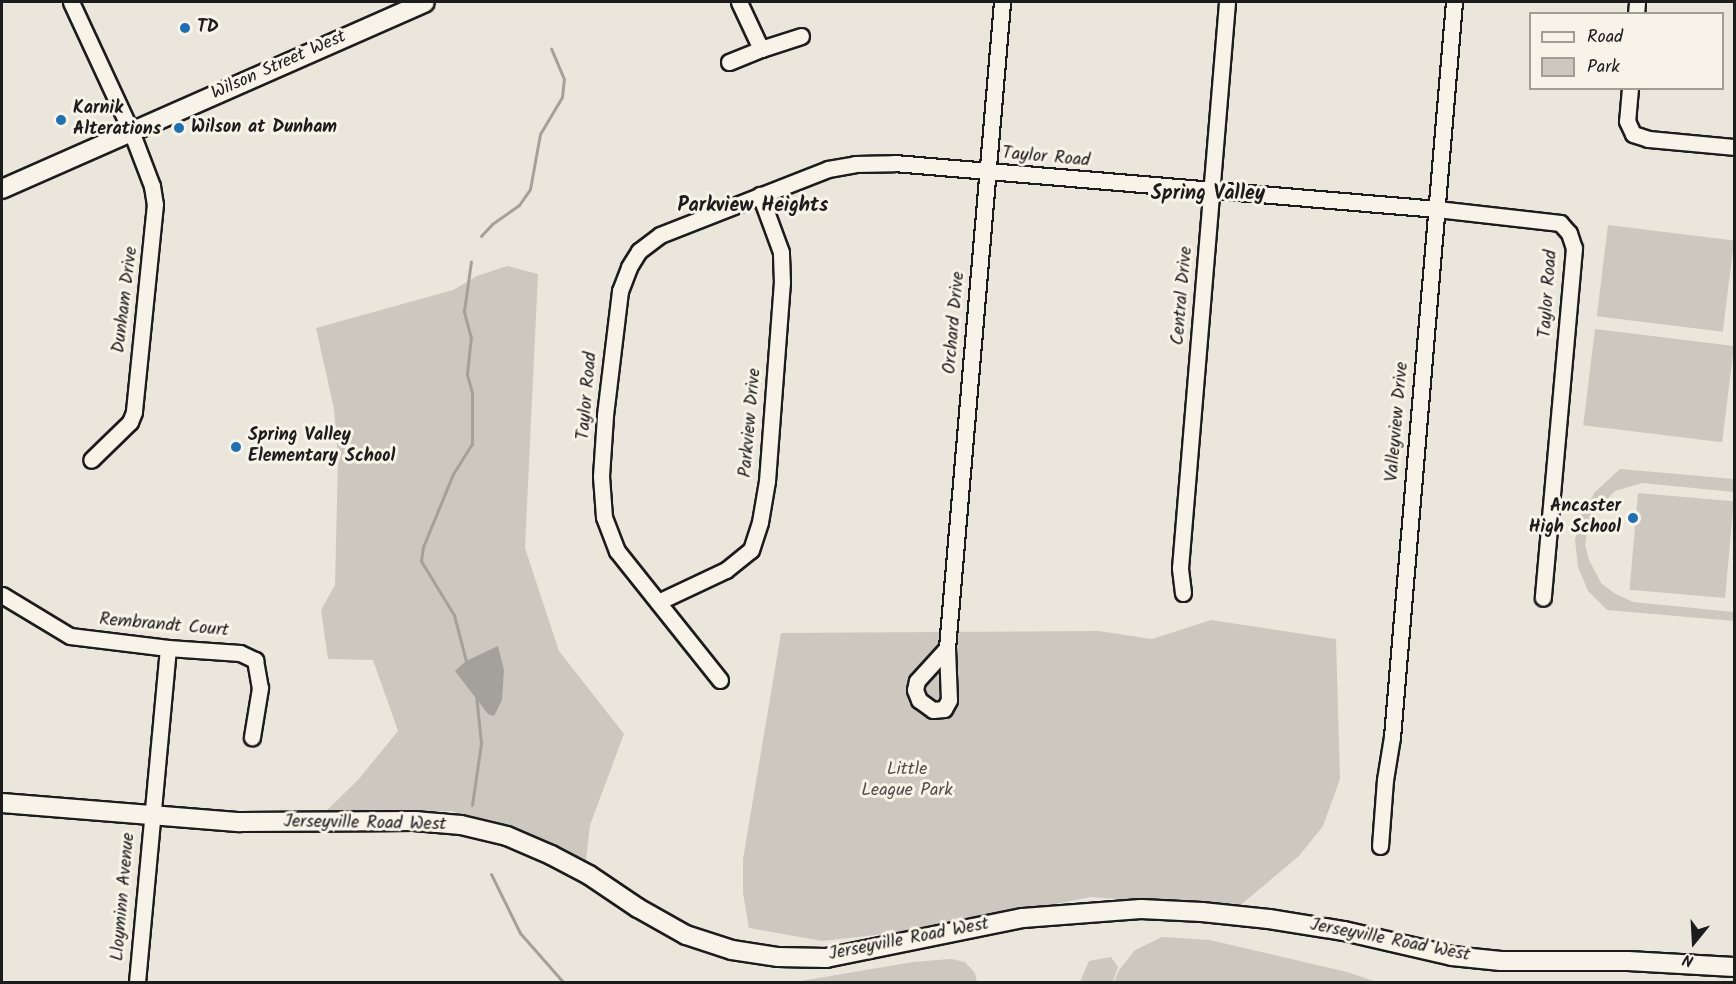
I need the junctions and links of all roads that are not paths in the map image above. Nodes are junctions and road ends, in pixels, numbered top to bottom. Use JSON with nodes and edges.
{"nodes":[{"id":1,"x":71,"y":2,"type":"edge"},
{"id":2,"x":425,"y":2,"type":"edge"},
{"id":3,"x":739,"y":2,"type":"edge"},
{"id":4,"x":1002,"y":2,"type":"edge"},
{"id":5,"x":1227,"y":2,"type":"edge"},
{"id":6,"x":1454,"y":2,"type":"edge"},
{"id":7,"x":801,"y":36,"type":"dead end"},
{"id":8,"x":761,"y":49,"type":"junction"},
{"id":9,"x":729,"y":62,"type":"dead end"},
{"id":10,"x":1630,"y":90,"type":"edge"},
{"id":11,"x":131,"y":131,"type":"junction"},
{"id":12,"x":1734,"y":147,"type":"edge"},
{"id":13,"x":987,"y":173,"type":"junction"},
{"id":14,"x":2,"y":189,"type":"edge"},
{"id":15,"x":1212,"y":191,"type":"junction"},
{"id":16,"x":760,"y":195,"type":"junction"},
{"id":17,"x":1437,"y":209,"type":"junction"},
{"id":18,"x":91,"y":460,"type":"dead end"},
{"id":19,"x":1183,"y":593,"type":"dead end"},
{"id":20,"x":2,"y":595,"type":"edge"},
{"id":21,"x":1543,"y":598,"type":"dead end"},
{"id":22,"x":658,"y":603,"type":"junction"},
{"id":23,"x":168,"y":648,"type":"junction"},
{"id":24,"x":947,"y":648,"type":"dead end"},
{"id":25,"x":720,"y":680,"type":"dead end"},
{"id":26,"x":252,"y":737,"type":"dead end"},
{"id":27,"x":2,"y":803,"type":"edge"},
{"id":28,"x":151,"y":815,"type":"junction"},
{"id":29,"x":1380,"y":846,"type":"dead end"},
{"id":30,"x":1734,"y":968,"type":"edge"},
{"id":31,"x":137,"y":982,"type":"edge"}],
"edges":[{"from":1,"to":11,"type":"street","name":"Dunham Drive"},
{"from":2,"to":11,"type":"main road","name":"Wilson Street West"},
{"from":3,"to":8,"type":"street"},
{"from":4,"to":13,"type":"street","name":"Orchard Drive"},
{"from":5,"to":15,"type":"street","name":"Central Drive"},
{"from":6,"to":17,"type":"street","name":"Valleyview Drive"},
{"from":7,"to":8,"type":"street"},
{"from":8,"to":9,"type":"street"},
{"from":10,"to":12,"type":"street"},
{"from":11,"to":14,"type":"main road","name":"Wilson Street West"},
{"from":11,"to":18,"type":"street","name":"Dunham Drive"},
{"from":13,"to":15,"type":"street","name":"Taylor Road"},
{"from":13,"to":16,"type":"street","name":"Taylor Road"},
{"from":13,"to":24,"type":"street","name":"Orchard Drive"},
{"from":15,"to":17,"type":"street","name":"Taylor Road"},
{"from":15,"to":19,"type":"street","name":"Central Drive"},
{"from":16,"to":22,"type":"street","name":"Parkview Drive"},
{"from":16,"to":22,"type":"street","name":"Taylor Road"},
{"from":17,"to":21,"type":"street","name":"Taylor Road"},
{"from":17,"to":29,"type":"street","name":"Valleyview Drive"},
{"from":20,"to":23,"type":"street","name":"Rembrandt Court"},
{"from":22,"to":25,"type":"street","name":"Taylor Road"},
{"from":23,"to":26,"type":"street","name":"Rembrandt Court"},
{"from":23,"to":28,"type":"street","name":"Lloyminn Avenue"},
{"from":27,"to":28,"type":"main road","name":"Jerseyville Road West"},
{"from":28,"to":30,"type":"main road","name":"Jerseyville Road West"},
{"from":28,"to":31,"type":"street","name":"Lloyminn Avenue"}]}
